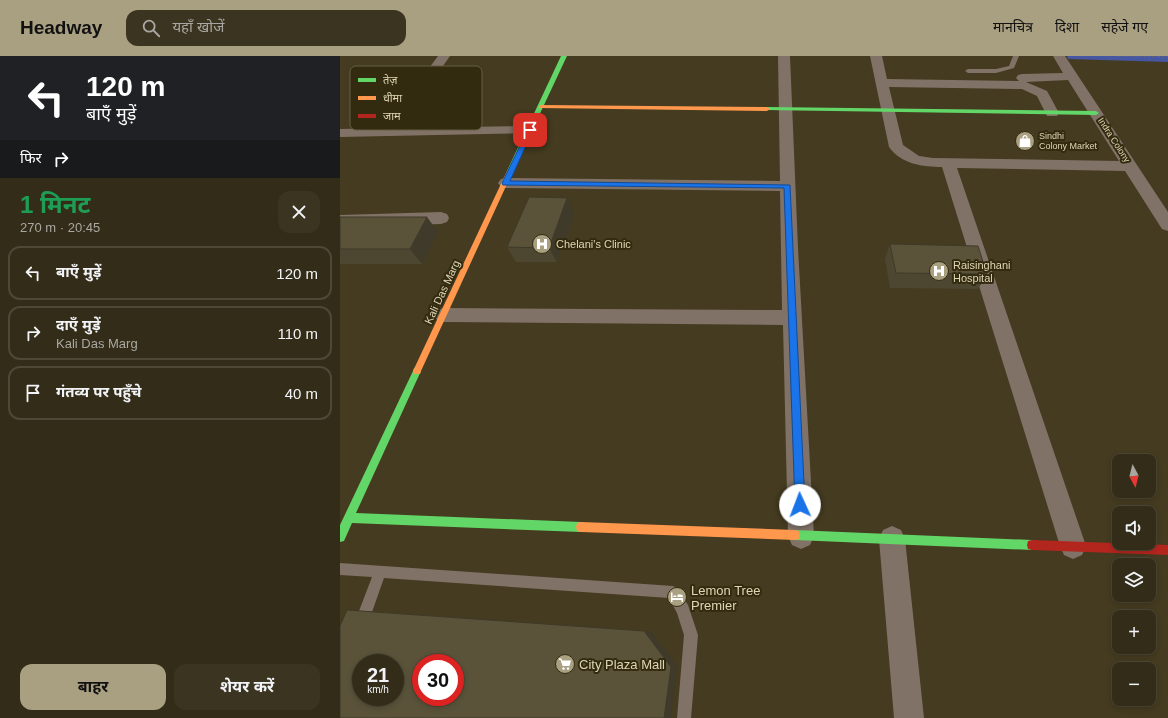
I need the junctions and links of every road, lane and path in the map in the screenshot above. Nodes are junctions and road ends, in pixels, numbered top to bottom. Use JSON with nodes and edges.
{"nodes":[{"id":1,"x":444,"y":56,"type":"edge"},
{"id":2,"x":564,"y":56,"type":"edge"},
{"id":3,"x":784,"y":56,"type":"edge"},
{"id":4,"x":876,"y":56,"type":"edge"},
{"id":5,"x":1016,"y":56,"type":"edge"},
{"id":6,"x":1059,"y":56,"type":"edge"},
{"id":7,"x":1117,"y":56,"type":"edge"},
{"id":8,"x":1129,"y":56,"type":"edge"},
{"id":9,"x":1168,"y":57,"type":"edge"},
{"id":10,"x":437,"y":66,"type":"edge"},
{"id":11,"x":968,"y":71,"type":"dead end"},
{"id":12,"x":1072,"y":76,"type":"junction"},
{"id":13,"x":1022,"y":78,"type":"dead end"},
{"id":14,"x":882,"y":83,"type":"junction"},
{"id":15,"x":541,"y":107,"type":"junction"},
{"id":16,"x":785,"y":110,"type":"junction"},
{"id":17,"x":888,"y":111,"type":"junction"},
{"id":18,"x":1052,"y":113,"type":"junction"},
{"id":19,"x":1096,"y":113,"type":"junction"},
{"id":20,"x":530,"y":130,"type":"junction"},
{"id":21,"x":389,"y":132,"type":"joint"},
{"id":22,"x":340,"y":133,"type":"edge"},
{"id":23,"x":948,"y":163,"type":"junction"},
{"id":24,"x":1130,"y":166,"type":"junction"},
{"id":25,"x":506,"y":183,"type":"junction"},
{"id":26,"x":787,"y":186,"type":"junction"},
{"id":27,"x":441,"y":218,"type":"dead end"},
{"id":28,"x":340,"y":221,"type":"edge"},
{"id":29,"x":1168,"y":225,"type":"edge"},
{"id":30,"x":444,"y":315,"type":"junction"},
{"id":31,"x":792,"y":318,"type":"junction"},
{"id":32,"x":350,"y":518,"type":"junction"},
{"id":33,"x":801,"y":536,"type":"junction"},
{"id":34,"x":340,"y":537,"type":"edge"},
{"id":35,"x":892,"y":539,"type":"junction"},
{"id":36,"x":1073,"y":546,"type":"junction"},
{"id":37,"x":1168,"y":550,"type":"edge"},
{"id":38,"x":340,"y":569,"type":"edge"},
{"id":39,"x":380,"y":571,"type":"junction"},
{"id":40,"x":356,"y":636,"type":"edge"},
{"id":41,"x":684,"y":718,"type":"edge"},
{"id":42,"x":909,"y":718,"type":"edge"}],
"edges":[{"from":1,"to":10,"type":"street"},
{"from":2,"to":15,"type":"street","name":"Kali Das Marg"},
{"from":3,"to":16,"type":"street"},
{"from":4,"to":14,"type":"street"},
{"from":5,"to":11,"type":"lane"},
{"from":6,"to":12,"type":"street","name":"Indra Colony"},
{"from":7,"to":8,"type":"path"},
{"from":8,"to":9,"type":"path"},
{"from":12,"to":13,"type":"street"},
{"from":12,"to":19,"type":"street","name":"Indra Colony"},
{"from":14,"to":17,"type":"street"},
{"from":14,"to":18,"type":"street"},
{"from":15,"to":16,"type":"street"},
{"from":15,"to":20,"type":"street","name":"Kali Das Marg"},
{"from":16,"to":17,"type":"street"},
{"from":16,"to":26,"type":"street"},
{"from":17,"to":18,"type":"street"},
{"from":17,"to":23,"type":"street"},
{"from":18,"to":19,"type":"street"},
{"from":19,"to":24,"type":"street","name":"Indra Colony"},
{"from":20,"to":21,"type":"street"},
{"from":20,"to":25,"type":"street","name":"Kali Das Marg"},
{"from":21,"to":22,"type":"street"},
{"from":23,"to":24,"type":"street"},
{"from":23,"to":36,"type":"street"},
{"from":24,"to":29,"type":"street","name":"Indra Colony"},
{"from":25,"to":26,"type":"street"},
{"from":25,"to":30,"type":"street","name":"Kali Das Marg"},
{"from":26,"to":31,"type":"street"},
{"from":27,"to":28,"type":"street"},
{"from":30,"to":31,"type":"street"},
{"from":30,"to":32,"type":"street","name":"Kali Das Marg"},
{"from":31,"to":33,"type":"street"},
{"from":32,"to":33,"type":"street"},
{"from":32,"to":34,"type":"street","name":"Kali Das Marg"},
{"from":33,"to":35,"type":"street"},
{"from":35,"to":36,"type":"street"},
{"from":35,"to":42,"type":"street"},
{"from":36,"to":37,"type":"street"},
{"from":38,"to":39,"type":"lane"},
{"from":39,"to":40,"type":"lane"},
{"from":39,"to":41,"type":"lane"}]}
